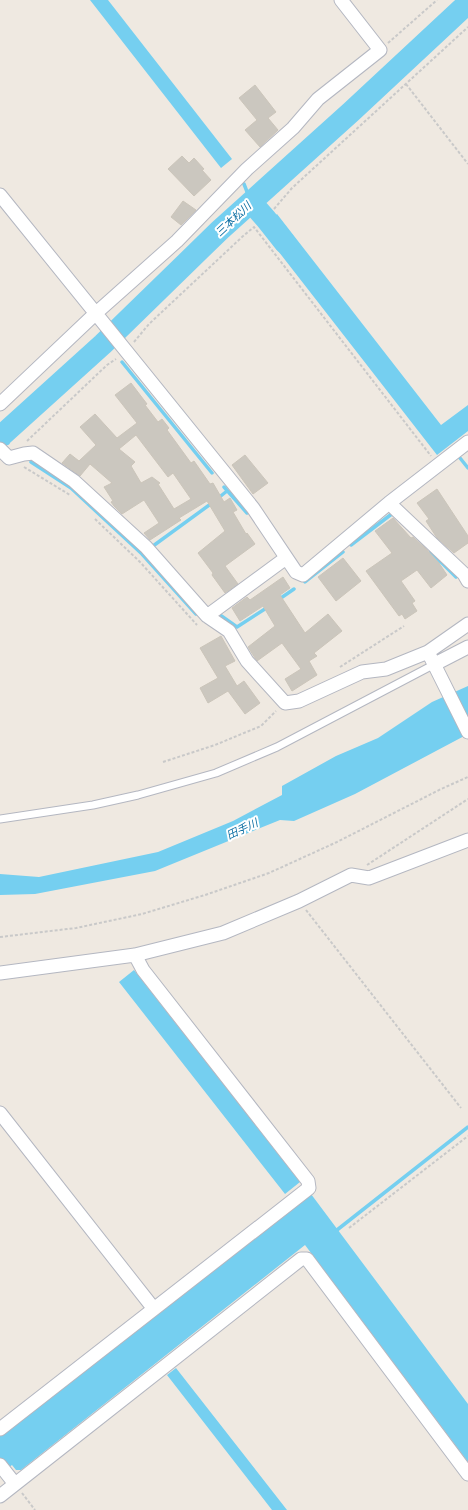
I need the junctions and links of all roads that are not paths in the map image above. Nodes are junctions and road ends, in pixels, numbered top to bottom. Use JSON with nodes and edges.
{"nodes":[{"id":1,"x":341,"y":0,"type":"edge"},
{"id":2,"x":0,"y":195,"type":"edge"},
{"id":3,"x":97,"y":315,"type":"junction"},
{"id":4,"x":0,"y":404,"type":"edge"},
{"id":5,"x":468,"y":442,"type":"edge"},
{"id":6,"x":0,"y":449,"type":"edge"},
{"id":7,"x":389,"y":503,"type":"junction"},
{"id":8,"x":286,"y":558,"type":"junction"},
{"id":9,"x":468,"y":581,"type":"edge"},
{"id":10,"x":207,"y":616,"type":"junction"},
{"id":11,"x":468,"y":624,"type":"edge"},
{"id":12,"x":468,"y":647,"type":"edge"},
{"id":13,"x":428,"y":652,"type":"junction"},
{"id":14,"x":436,"y":668,"type":"junction"},
{"id":15,"x":468,"y":732,"type":"edge"},
{"id":16,"x":0,"y":820,"type":"edge"},
{"id":17,"x":468,"y":840,"type":"edge"},
{"id":18,"x":135,"y":955,"type":"junction"},
{"id":19,"x":0,"y":973,"type":"edge"},
{"id":20,"x":0,"y":1113,"type":"edge"},
{"id":21,"x":154,"y":1309,"type":"junction"},
{"id":22,"x":0,"y":1429,"type":"edge"},
{"id":23,"x":3,"y":1469,"type":"edge"},
{"id":24,"x":468,"y":1474,"type":"edge"},
{"id":25,"x":15,"y":1484,"type":"junction"},
{"id":26,"x":0,"y":1496,"type":"edge"}],
"edges":[{"from":1,"to":3,"type":"street"},
{"from":2,"to":3,"type":"street"},
{"from":3,"to":4,"type":"street"},
{"from":3,"to":8,"type":"street"},
{"from":5,"to":7,"type":"street"},
{"from":6,"to":10,"type":"street"},
{"from":7,"to":8,"type":"street"},
{"from":7,"to":9,"type":"street"},
{"from":8,"to":10,"type":"street"},
{"from":10,"to":13,"type":"street"},
{"from":11,"to":13,"type":"street"},
{"from":12,"to":14,"type":"street"},
{"from":13,"to":14,"type":"street"},
{"from":14,"to":15,"type":"street"},
{"from":14,"to":16,"type":"lane"},
{"from":17,"to":18,"type":"street"},
{"from":18,"to":19,"type":"street"},
{"from":18,"to":21,"type":"street"},
{"from":20,"to":21,"type":"street"},
{"from":21,"to":22,"type":"street"},
{"from":23,"to":25,"type":"street"},
{"from":24,"to":25,"type":"street"},
{"from":25,"to":26,"type":"street"}]}
